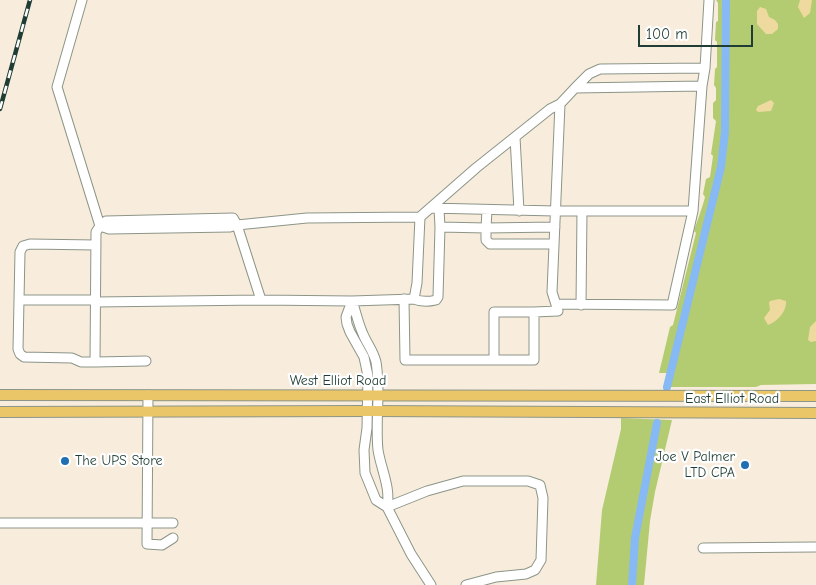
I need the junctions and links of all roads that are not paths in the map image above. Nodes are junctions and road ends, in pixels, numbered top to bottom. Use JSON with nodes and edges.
{"nodes":[{"id":1,"x":82,"y":0,"type":"edge"},
{"id":2,"x":709,"y":0,"type":"edge"},
{"id":3,"x":705,"y":68,"type":"junction"},
{"id":4,"x":702,"y":86,"type":"junction"},
{"id":5,"x":575,"y":88,"type":"junction"},
{"id":6,"x":560,"y":104,"type":"junction"},
{"id":7,"x":515,"y":137,"type":"junction"},
{"id":8,"x":435,"y":209,"type":"junction"},
{"id":9,"x":487,"y":210,"type":"junction"},
{"id":10,"x":519,"y":211,"type":"junction"},
{"id":11,"x":555,"y":211,"type":"junction"},
{"id":12,"x":582,"y":211,"type":"junction"},
{"id":13,"x":693,"y":211,"type":"junction"},
{"id":14,"x":420,"y":217,"type":"junction"},
{"id":15,"x":237,"y":224,"type":"junction"},
{"id":16,"x":100,"y":226,"type":"junction"},
{"id":17,"x":554,"y":227,"type":"junction"},
{"id":18,"x":440,"y":228,"type":"junction"},
{"id":19,"x":486,"y":228,"type":"junction"},
{"id":20,"x":554,"y":244,"type":"junction"},
{"id":21,"x":95,"y":245,"type":"junction"},
{"id":22,"x":404,"y":299,"type":"junction"},
{"id":23,"x":414,"y":299,"type":"junction"},
{"id":24,"x":19,"y":300,"type":"junction"},
{"id":25,"x":262,"y":300,"type":"junction"},
{"id":26,"x":95,"y":301,"type":"junction"},
{"id":27,"x":352,"y":301,"type":"junction"},
{"id":28,"x":556,"y":304,"type":"junction"},
{"id":29,"x":581,"y":305,"type":"junction"},
{"id":30,"x":534,"y":312,"type":"junction"},
{"id":31,"x":494,"y":360,"type":"junction"},
{"id":32,"x":146,"y":361,"type":"dead end"},
{"id":33,"x":95,"y":362,"type":"junction"},
{"id":34,"x":0,"y":395,"type":"edge"},
{"id":35,"x":148,"y":395,"type":"junction"},
{"id":36,"x":373,"y":395,"type":"junction"},
{"id":37,"x":677,"y":396,"type":"joint"},
{"id":38,"x":816,"y":396,"type":"edge"},
{"id":39,"x":372,"y":411,"type":"junction"},
{"id":40,"x":0,"y":412,"type":"edge"},
{"id":41,"x":148,"y":412,"type":"junction"},
{"id":42,"x":816,"y":413,"type":"edge"},
{"id":43,"x":387,"y":507,"type":"junction"},
{"id":44,"x":0,"y":523,"type":"edge"},
{"id":45,"x":147,"y":523,"type":"junction"},
{"id":46,"x":173,"y":523,"type":"dead end"},
{"id":47,"x":173,"y":538,"type":"dead end"},
{"id":48,"x":816,"y":547,"type":"edge"},
{"id":49,"x":703,"y":548,"type":"dead end"},
{"id":50,"x":431,"y":585,"type":"edge"},
{"id":51,"x":466,"y":585,"type":"edge"}],
"edges":[{"from":1,"to":16,"type":"street"},
{"from":2,"to":3,"type":"street"},
{"from":3,"to":4,"type":"street"},
{"from":3,"to":5,"type":"street"},
{"from":4,"to":5,"type":"street"},
{"from":4,"to":13,"type":"street"},
{"from":5,"to":6,"type":"street"},
{"from":6,"to":7,"type":"street"},
{"from":6,"to":11,"type":"street"},
{"from":7,"to":8,"type":"street"},
{"from":7,"to":10,"type":"street"},
{"from":8,"to":9,"type":"street"},
{"from":8,"to":14,"type":"street"},
{"from":8,"to":18,"type":"street"},
{"from":9,"to":10,"type":"street"},
{"from":9,"to":19,"type":"street"},
{"from":10,"to":11,"type":"street"},
{"from":11,"to":12,"type":"street"},
{"from":11,"to":17,"type":"street"},
{"from":12,"to":13,"type":"street"},
{"from":12,"to":29,"type":"street"},
{"from":13,"to":29,"type":"street"},
{"from":14,"to":15,"type":"street"},
{"from":14,"to":23,"type":"street"},
{"from":15,"to":16,"type":"street"},
{"from":15,"to":25,"type":"street"},
{"from":16,"to":21,"type":"street"},
{"from":17,"to":19,"type":"street"},
{"from":17,"to":20,"type":"street"},
{"from":18,"to":19,"type":"street"},
{"from":18,"to":23,"type":"street"},
{"from":19,"to":20,"type":"street"},
{"from":20,"to":28,"type":"street"},
{"from":21,"to":24,"type":"street"},
{"from":21,"to":26,"type":"street"},
{"from":22,"to":23,"type":"street"},
{"from":22,"to":27,"type":"street"},
{"from":22,"to":31,"type":"street"},
{"from":24,"to":26,"type":"street"},
{"from":24,"to":33,"type":"street"},
{"from":25,"to":26,"type":"street"},
{"from":25,"to":27,"type":"street"},
{"from":26,"to":33,"type":"street"},
{"from":27,"to":36,"type":"street"},
{"from":28,"to":29,"type":"street"},
{"from":28,"to":30,"type":"street"},
{"from":30,"to":31,"type":"street"},
{"from":30,"to":31,"type":"street"},
{"from":32,"to":33,"type":"street"},
{"from":34,"to":35,"type":"main road","name":"West Elliot Road"},
{"from":35,"to":36,"type":"main road","name":"West Elliot Road"},
{"from":35,"to":41,"type":"street"},
{"from":36,"to":37,"type":"main road","name":"West Elliot Road"},
{"from":36,"to":39,"type":"street"},
{"from":37,"to":38,"type":"main road","name":"East Elliot Road"},
{"from":39,"to":41,"type":"main road"},
{"from":39,"to":42,"type":"main road","name":"East Elliot Road"},
{"from":39,"to":43,"type":"street"},
{"from":39,"to":43,"type":"street"},
{"from":40,"to":41,"type":"main road"},
{"from":41,"to":45,"type":"street"},
{"from":43,"to":50,"type":"street"},
{"from":43,"to":51,"type":"street"},
{"from":44,"to":45,"type":"street"},
{"from":45,"to":46,"type":"street"},
{"from":45,"to":47,"type":"street"},
{"from":48,"to":49,"type":"street"}]}
